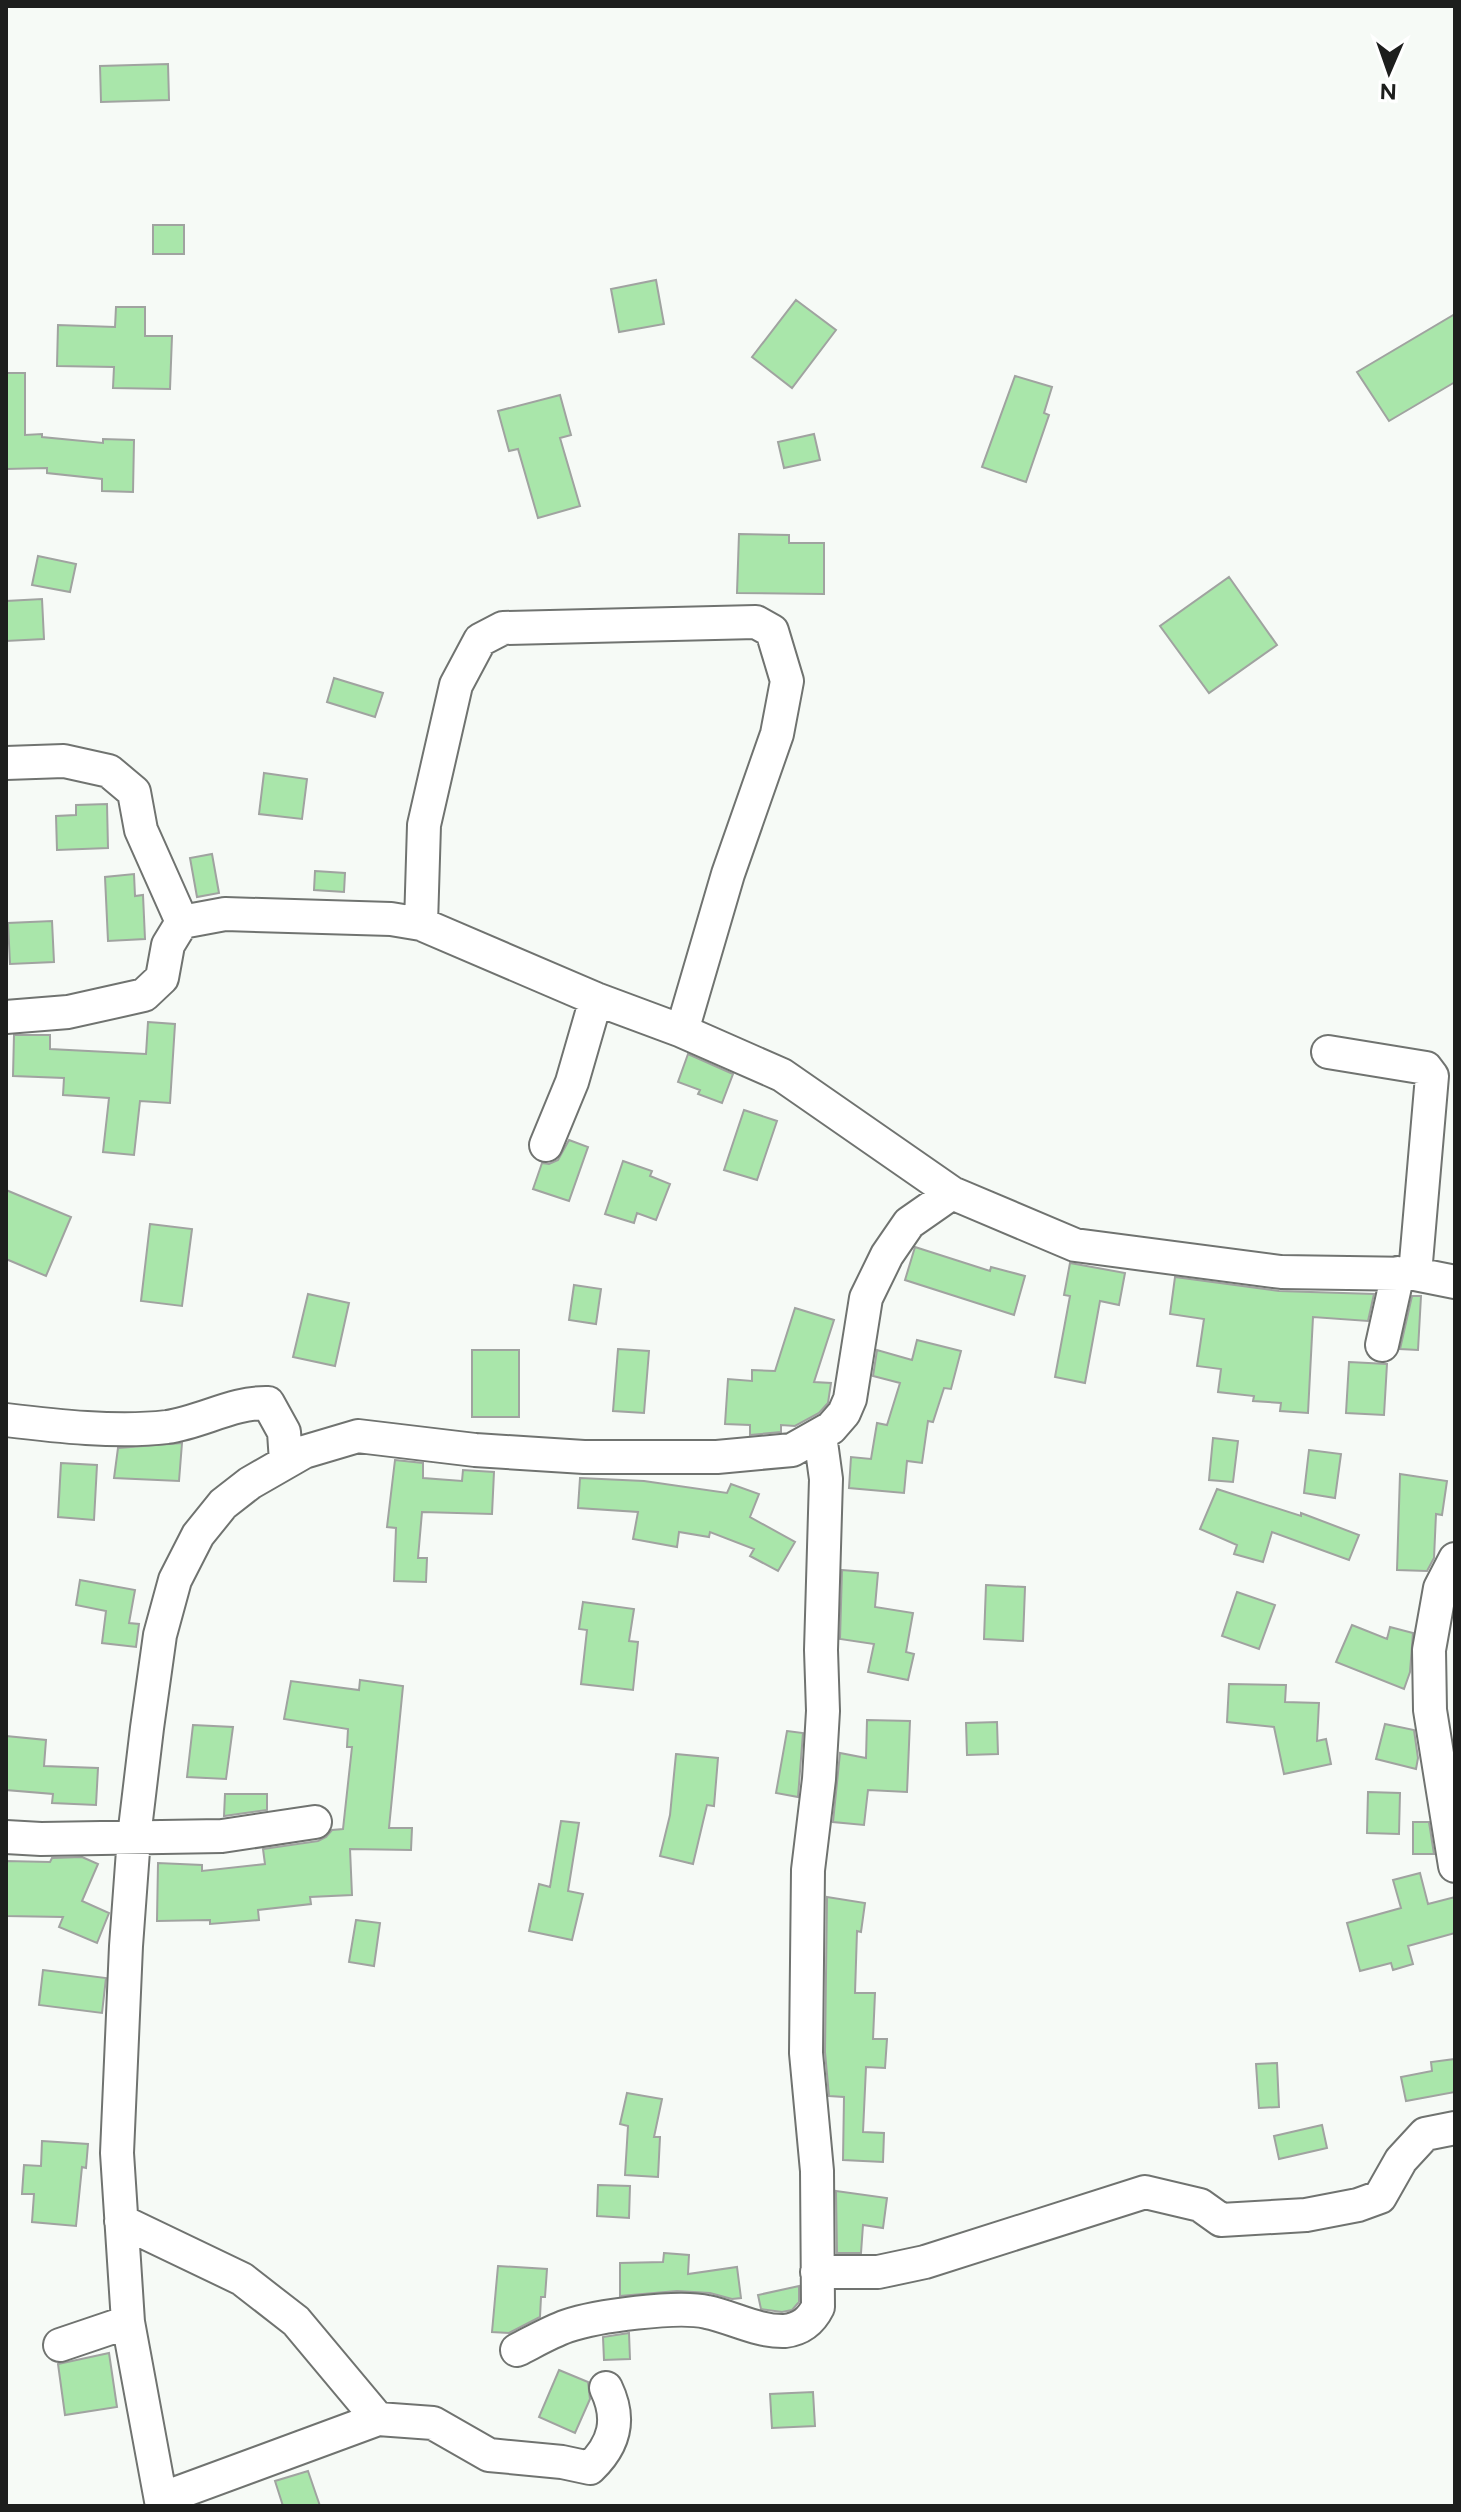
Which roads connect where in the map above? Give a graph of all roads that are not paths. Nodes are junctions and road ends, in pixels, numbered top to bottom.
1 (6, 763) edge
2 (182, 922) junction
3 (421, 924) junction
4 (596, 999) junction
5 (6, 1017) edge
6 (682, 1031) junction
7 (1328, 1052) dead end
8 (546, 1145) dead end
9 (952, 1193) junction
10 (1407, 1273) junction
11 (1455, 1282) edge
12 (1382, 1345) dead end
13 (6, 1420) edge
14 (820, 1435) junction
15 (286, 1462) junction
16 (1455, 1559) edge
17 (315, 1822) dead end
18 (6, 1837) edge
19 (134, 1837) junction
20 (1455, 1866) edge
21 (1455, 2128) edge
22 (121, 2221) junction
23 (817, 2272) junction
24 (128, 2322) junction
25 (60, 2345) dead end
26 (517, 2350) dead end
27 (606, 2388) dead end
28 (378, 2419) junction
29 (162, 2502) edge

1 - 2 street
2 - 3 street
2 - 5 street
3 - 4 street
3 - 6 street
4 - 6 street
4 - 8 street
6 - 9 street
7 - 10 street
9 - 10 street
9 - 14 street
10 - 11 street
10 - 12 street
13 - 15 street
14 - 15 street
14 - 23 street
15 - 19 street
16 - 20 street
17 - 19 street
18 - 19 street
19 - 22 street
21 - 23 street
22 - 24 street
22 - 28 street
23 - 26 street
24 - 25 street
24 - 29 street
27 - 28 street
28 - 29 street

